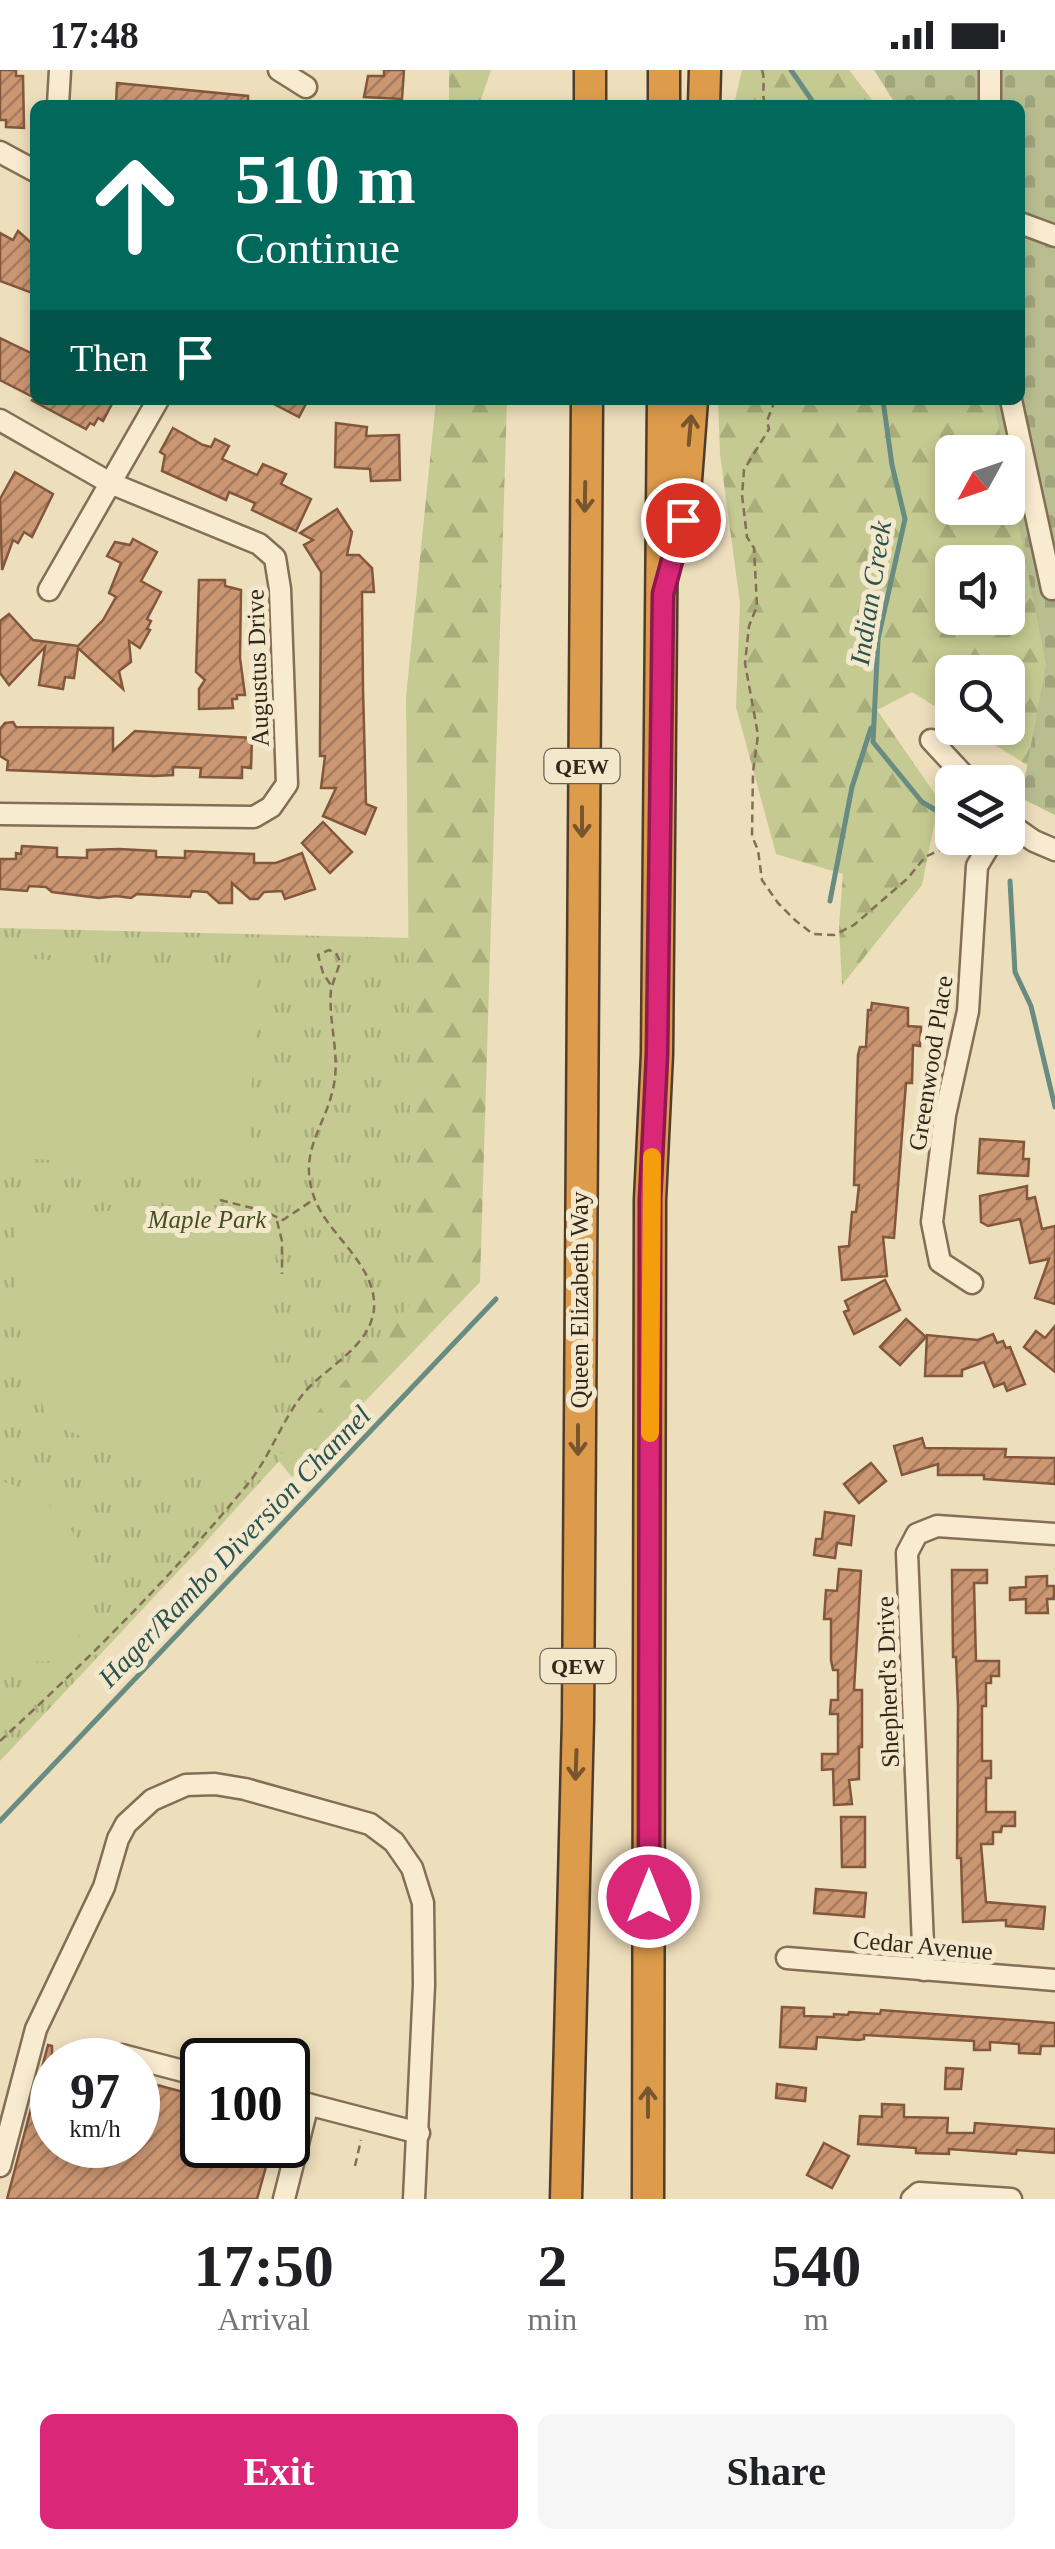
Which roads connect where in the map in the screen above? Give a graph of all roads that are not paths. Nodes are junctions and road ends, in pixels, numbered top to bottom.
1 (60, 70) edge
2 (279, 70) edge
3 (590, 70) edge
4 (664, 70) edge
5 (705, 70) edge
6 (990, 70) edge
7 (306, 87) dead end
8 (58, 100) edge
9 (590, 100) edge
10 (664, 100) edge
11 (704, 100) edge
12 (990, 100) edge
13 (0, 152) edge
14 (30, 167) edge
15 (1025, 225) edge
16 (1055, 236) edge
17 (155, 405) edge
18 (586, 405) edge
19 (663, 405) edge
20 (692, 405) edge
21 (1013, 405) edge
22 (0, 420) edge
23 (110, 483) junction
24 (50, 590) dead end
25 (663, 594) junction
26 (1054, 595) edge
27 (931, 740) dead end
28 (954, 765) edge
29 (0, 814) edge
30 (1025, 834) edge
31 (1055, 850) edge
32 (984, 855) edge
33 (972, 1283) dead end
34 (1055, 1534) edge
35 (787, 1958) dead end
36 (924, 1970) junction
37 (1055, 1980) edge
38 (310, 2104) edge
39 (419, 2133) junction
40 (0, 2166) edge
41 (288, 2168) edge
42 (284, 2199) edge
43 (414, 2199) edge
44 (566, 2199) edge
45 (648, 2199) edge
46 (912, 2199) edge
47 (1011, 2199) edge

1 - 8 street
2 - 7 street
3 - 9 highway
4 - 10 highway
5 - 11 highway
6 - 12 street
13 - 14 street
15 - 16 street
17 - 23 street
18 -> 44 highway, Queen Elizabeth Way / QEW
19 - 25 highway, QEW
25 -> 20 highway
21 - 26 street
22 - 23 street, Augustus Drive
23 - 24 street
23 - 29 street, Augustus Drive
45 -> 25 highway, QEW
27 - 28 street
30 - 31 street
32 - 33 street, Greenwood Place
34 - 36 street, Shepherd's Drive
35 - 36 street, Cedar Avenue
36 - 37 street, Cedar Avenue
38 - 39 street
39 - 40 street
39 - 43 street
41 - 42 street
46 - 47 street

